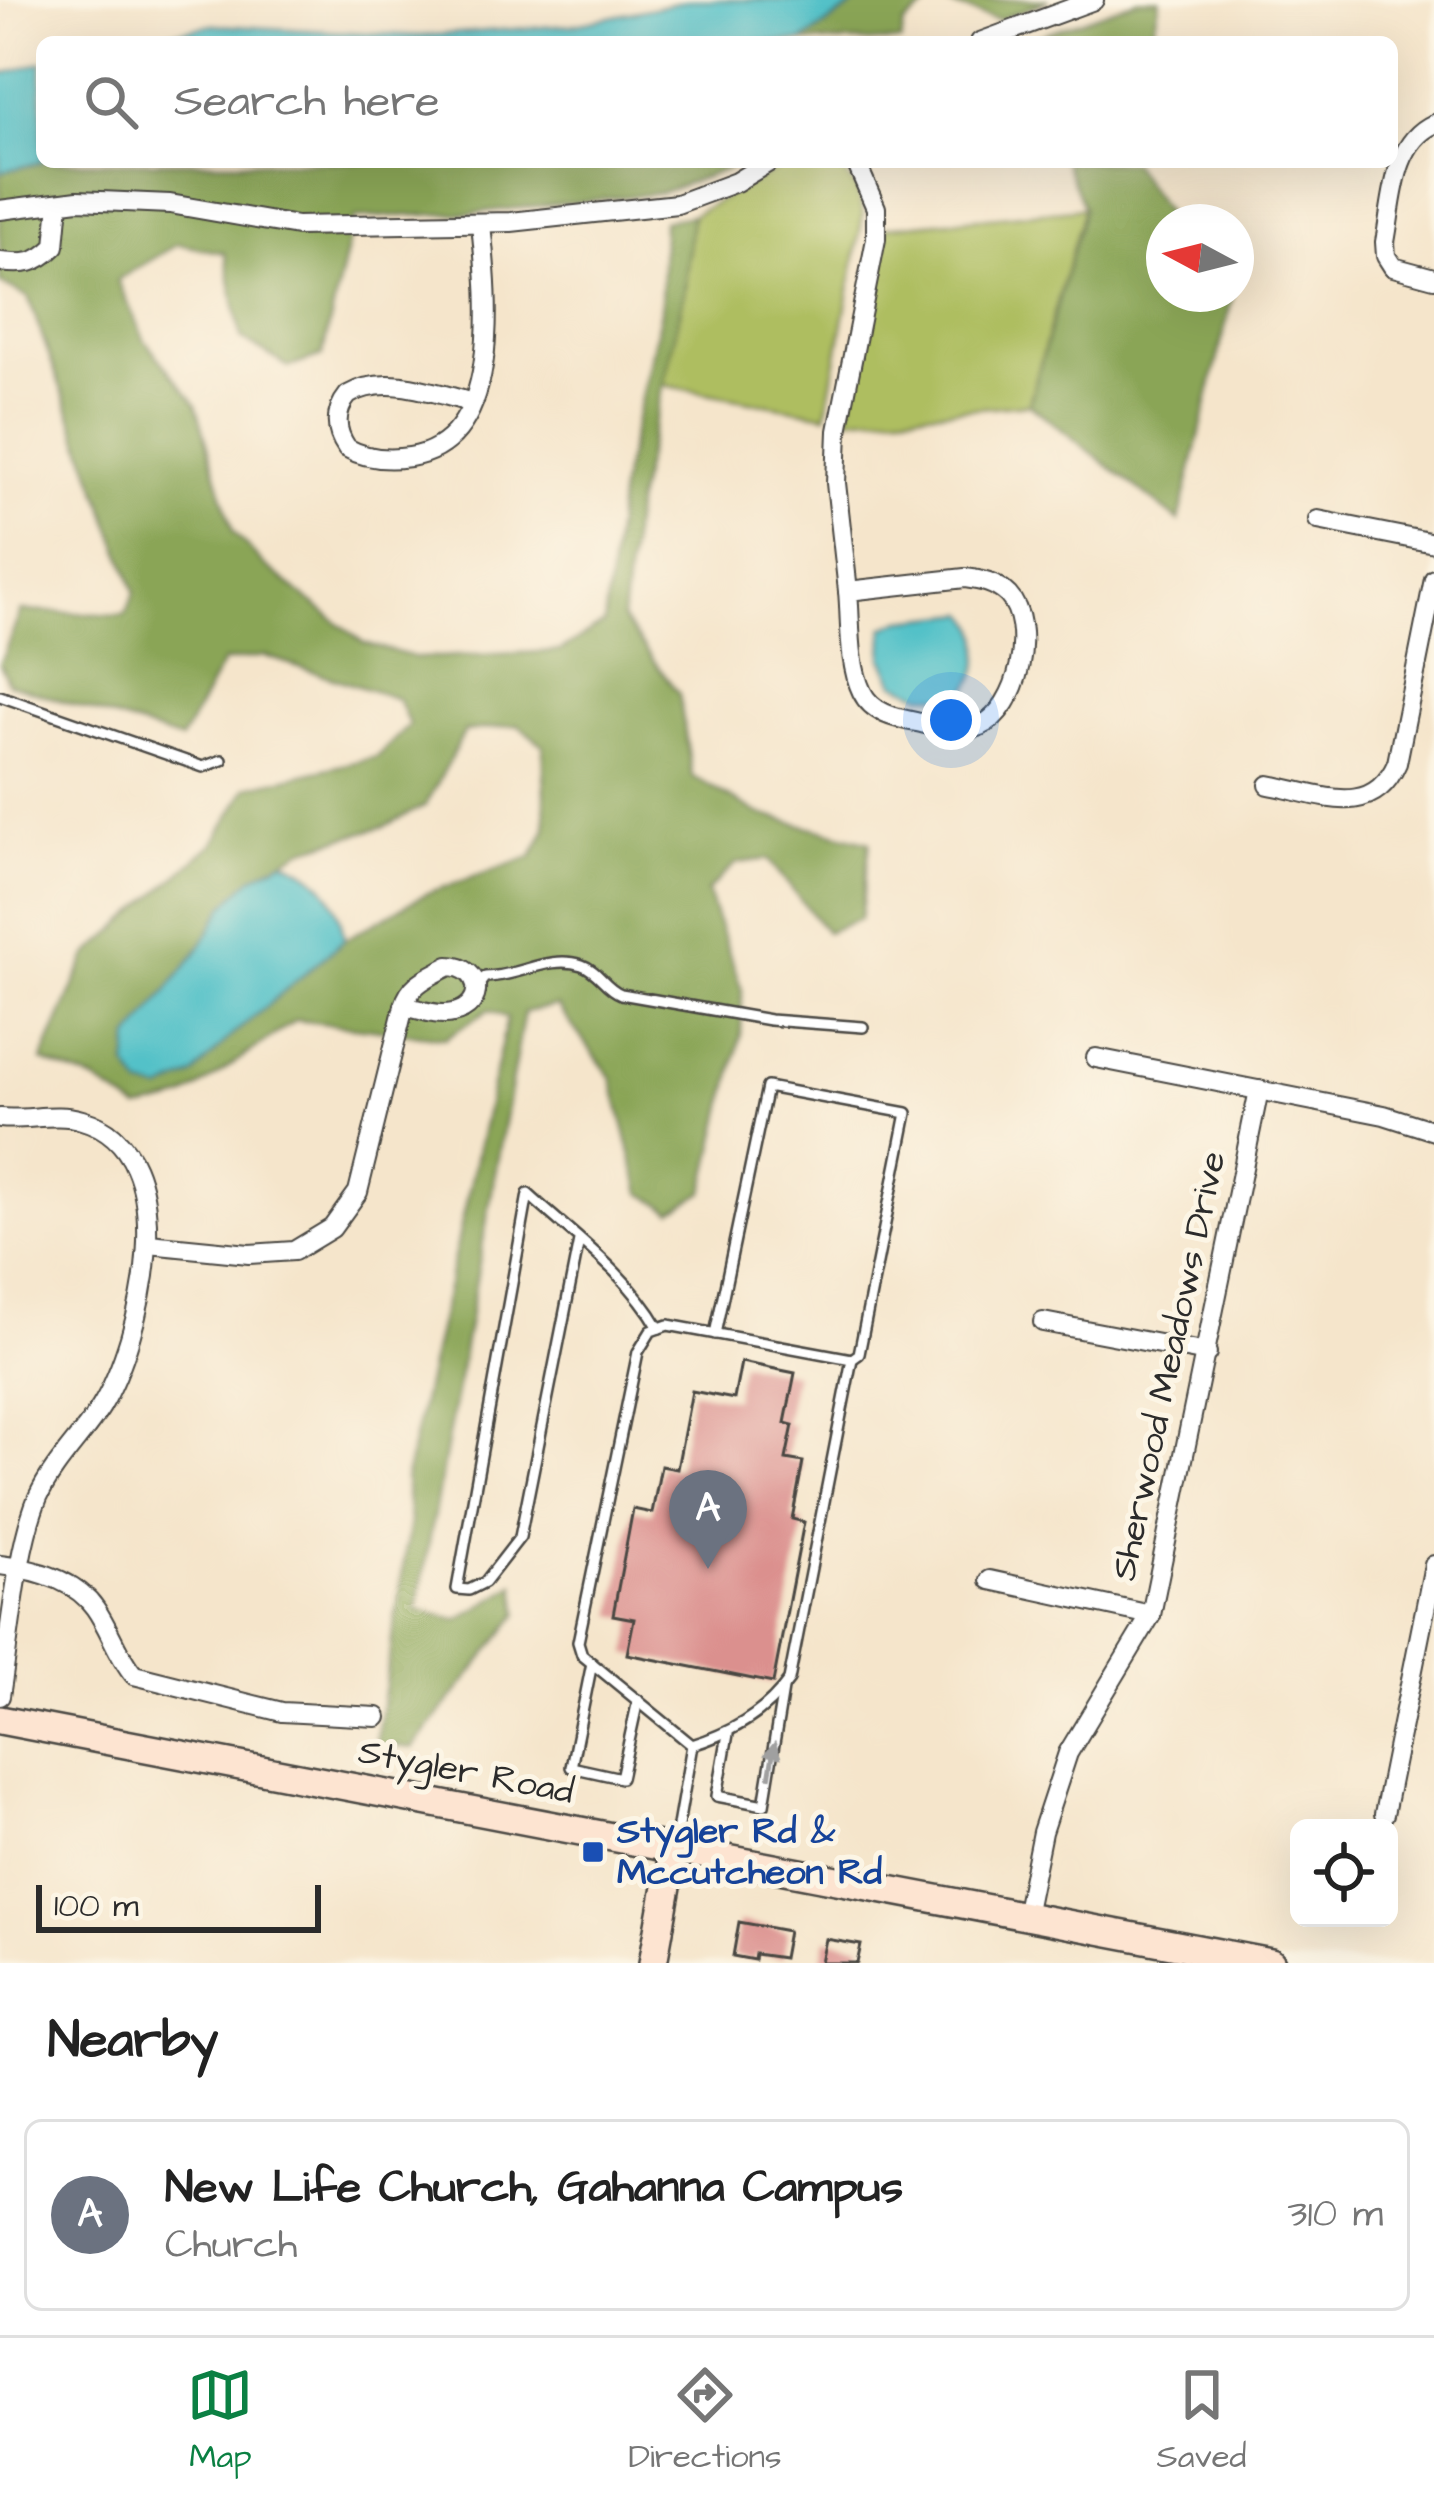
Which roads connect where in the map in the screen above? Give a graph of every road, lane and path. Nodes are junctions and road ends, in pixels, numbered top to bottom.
1 (1094, 0) edge
2 (996, 36) edge
3 (1434, 124) edge
4 (759, 168) edge
5 (859, 168) edge
6 (58, 203) junction
7 (0, 210) edge
8 (482, 224) junction
9 (0, 262) edge
10 (1434, 278) edge
11 (473, 403) junction
12 (1318, 520) dead end
13 (1434, 543) edge
14 (1434, 579) edge
15 (848, 591) junction
16 (0, 696) edge
17 (222, 760) dead end
18 (1270, 784) dead end
19 (478, 986) junction
20 (404, 1006) junction
21 (862, 1027) dead end
22 (1096, 1058) dead end
23 (1259, 1090) junction
24 (0, 1118) edge
25 (1434, 1131) edge
26 (579, 1240) junction
27 (149, 1244) junction
28 (1043, 1322) dead end
29 (659, 1328) junction
30 (715, 1334) junction
31 (1207, 1353) junction
32 (852, 1359) junction
33 (0, 1565) edge
34 (1434, 1565) edge
35 (22, 1568) junction
36 (990, 1580) dead end
37 (1151, 1615) junction
38 (592, 1663) junction
39 (783, 1688) junction
40 (0, 1696) edge
41 (638, 1700) junction
42 (377, 1717) dead end
43 (0, 1720) edge
44 (728, 1734) junction
45 (692, 1744) junction
46 (1384, 1814) dead end
47 (674, 1848) junction
48 (1025, 1916) junction
49 (653, 1963) edge
50 (1271, 1963) edge

1 - 2 street
3 - 10 street
4 - 8 street
5 - 15 street
6 - 7 street
6 - 8 street
6 - 9 street
8 - 11 street
11 - 11 street
12 - 13 street
14 - 18 street
15 - 15 street
16 - 17 lane
19 - 20 street
19 - 20 street
19 - 21 lane
20 - 27 street
22 - 23 street
23 - 25 street
23 - 31 street, Sherwood Meadows Drive
24 - 27 street
26 - 26 lane
26 - 29 lane
27 - 35 street
28 - 31 street
29 - 30 lane
29 - 38 lane
30 - 32 lane
30 - 32 lane
31 - 37 street, Sherwood Meadows Drive
32 - 39 lane
33 - 35 street
34 - 46 street
35 - 40 street
35 - 42 street
36 - 37 street
37 - 48 street, Sherwood Meadows Drive
38 - 41 lane
38 - 41 lane
39 - 44 lane
44 -> 39 lane
41 - 45 lane
43 - 47 main road, Stygler Road
44 - 45 lane
45 - 47 lane
47 - 48 main road, Stygler Road
47 - 49 main road
48 - 50 main road, Stygler Road

